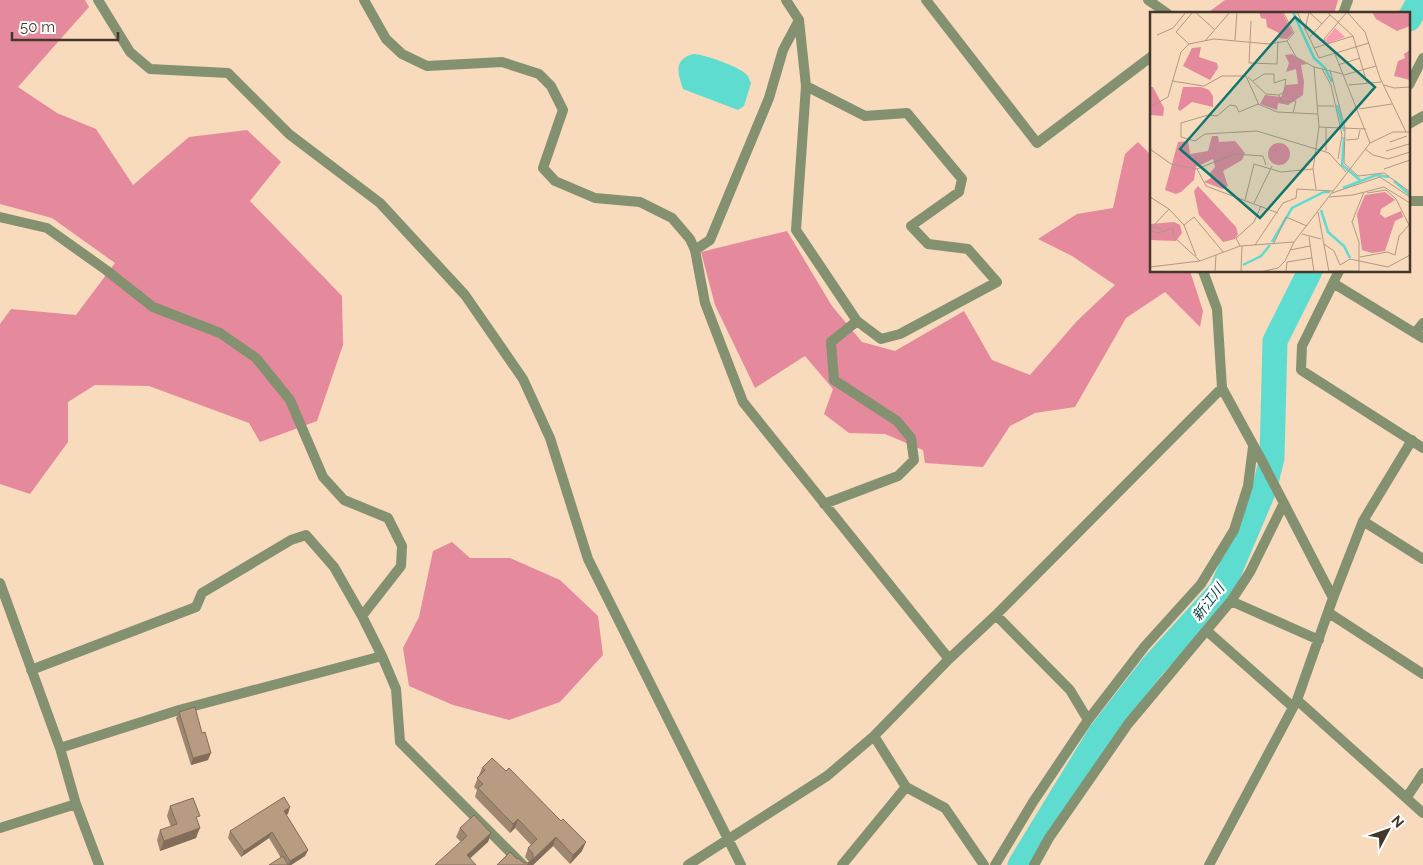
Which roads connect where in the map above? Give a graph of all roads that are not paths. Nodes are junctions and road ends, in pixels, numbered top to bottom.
1 (98, 0) edge
2 (364, 0) edge
3 (786, 0) edge
4 (926, 0) edge
5 (1148, 0) edge
6 (1348, 0) edge
7 (1165, 12) edge
8 (1344, 12) edge
9 (799, 20) junction
10 (1150, 58) edge
11 (1423, 58) edge
12 (1410, 83) edge
13 (806, 86) junction
14 (1423, 116) edge
15 (1410, 123) edge
16 (1410, 201) edge
17 (1423, 201) edge
18 (0, 217) edge
19 (695, 250) junction
20 (1203, 272) edge
21 (1339, 272) edge
22 (1334, 283) junction
23 (857, 321) junction
24 (1423, 323) edge
25 (1419, 335) edge
26 (1222, 388) junction
27 (1412, 440) junction
28 (1253, 447) junction
29 (1423, 448) edge
30 (1284, 503) junction
31 (824, 504) junction
32 (1363, 521) junction
33 (1423, 559) edge
34 (0, 583) edge
35 (1333, 598) junction
36 (1231, 601) junction
37 (1329, 613) junction
38 (996, 615) junction
39 (362, 616) junction
40 (1207, 631) junction
41 (1319, 640) junction
42 (382, 656) junction
43 (949, 658) junction
44 (31, 670) junction
45 (1423, 674) edge
46 (1295, 703) junction
47 (1088, 720) junction
48 (874, 736) junction
49 (60, 748) junction
50 (1423, 773) edge
51 (906, 786) junction
52 (1407, 797) junction
53 (76, 804) junction
54 (1423, 813) edge
55 (0, 828) edge
56 (728, 839) junction
57 (99, 865) edge
58 (523, 865) edge
59 (688, 865) edge
60 (740, 865) edge
61 (842, 865) edge
62 (984, 865) edge
63 (995, 865) edge
64 (1034, 865) edge
65 (1209, 865) edge

1 - 56 street
2 - 19 street
3 - 9 street
4 - 10 street
5 - 7 street
6 - 8 street
9 - 13 street
9 - 19 street
11 - 12 street
13 - 23 street
13 - 23 street
14 - 15 street
16 - 17 street
18 - 39 street
19 - 31 street
20 - 26 street
21 - 22 street
22 - 25 street
22 - 27 street
23 - 31 street
24 - 25 street
26 - 28 street
26 - 38 street
27 - 29 street
27 - 32 street
28 - 30 street
28 - 47 street
30 - 35 street
30 - 36 street
31 - 43 street
32 - 33 street
32 - 35 street
34 - 44 street
35 - 37 street
36 - 40 street
36 - 41 street
37 - 41 street
37 - 45 street
38 - 43 street
38 - 47 street
39 - 42 street
39 - 44 street
40 - 46 street
40 - 64 street
41 - 46 street
42 - 49 street
42 - 58 street
43 - 48 street
44 - 49 street
46 - 52 street
46 - 65 street
47 - 63 street
48 - 51 street
48 - 56 street
49 - 53 street
50 - 52 street
51 - 61 street
51 - 62 street
52 - 54 street
53 - 55 street
53 - 57 street
56 - 59 street
56 - 60 street

